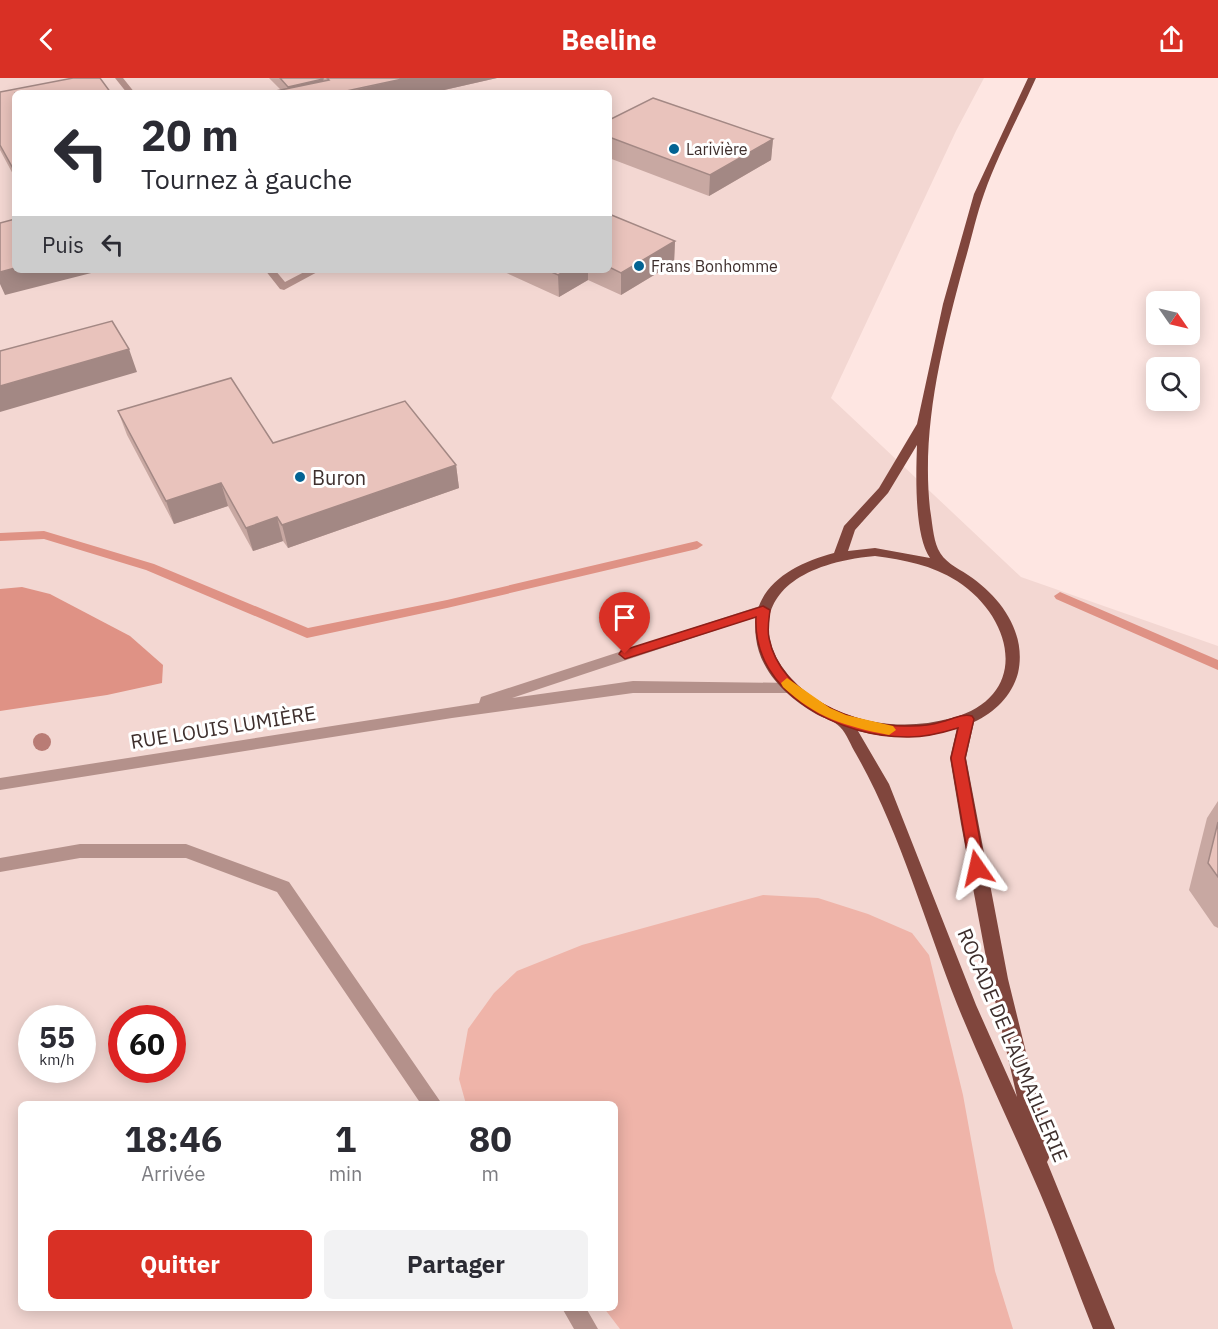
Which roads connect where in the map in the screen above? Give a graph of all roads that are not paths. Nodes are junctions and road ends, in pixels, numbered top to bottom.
1 (119, 78) edge
2 (1032, 78) edge
3 (129, 90) edge
4 (272, 273) edge
5 (310, 273) edge
6 (923, 424) junction
7 (840, 554) junction
8 (945, 568) junction
9 (763, 610) junction
10 (792, 689) junction
11 (452, 712) junction
12 (967, 719) junction
13 (844, 720) junction
14 (0, 783) edge
15 (0, 865) edge
16 (430, 1101) edge
17 (1050, 1192) junction
18 (575, 1311) edge
19 (587, 1329) edge
20 (1104, 1329) edge

1 - 3 street
2 - 6 main road
4 - 5 street
6 - 7 main road
6 - 8 main road
7 - 8 main road
7 - 9 main road
8 - 12 main road
9 - 10 main road
9 - 11 street, RUE LOUIS LUMIÈRE
10 - 11 street, RUE LOUIS LUMIÈRE
10 - 13 main road
11 - 14 street, RUE LOUIS LUMIÈRE
12 - 13 main road
12 - 17 main road, ROCADE DE L'AUMAILLERIE
13 - 17 main road, ROCADE DE L'AUMAILLERIE
15 - 16 street
17 - 20 main road, ROCADE DE L'AUMAILLERIE
18 - 19 street

